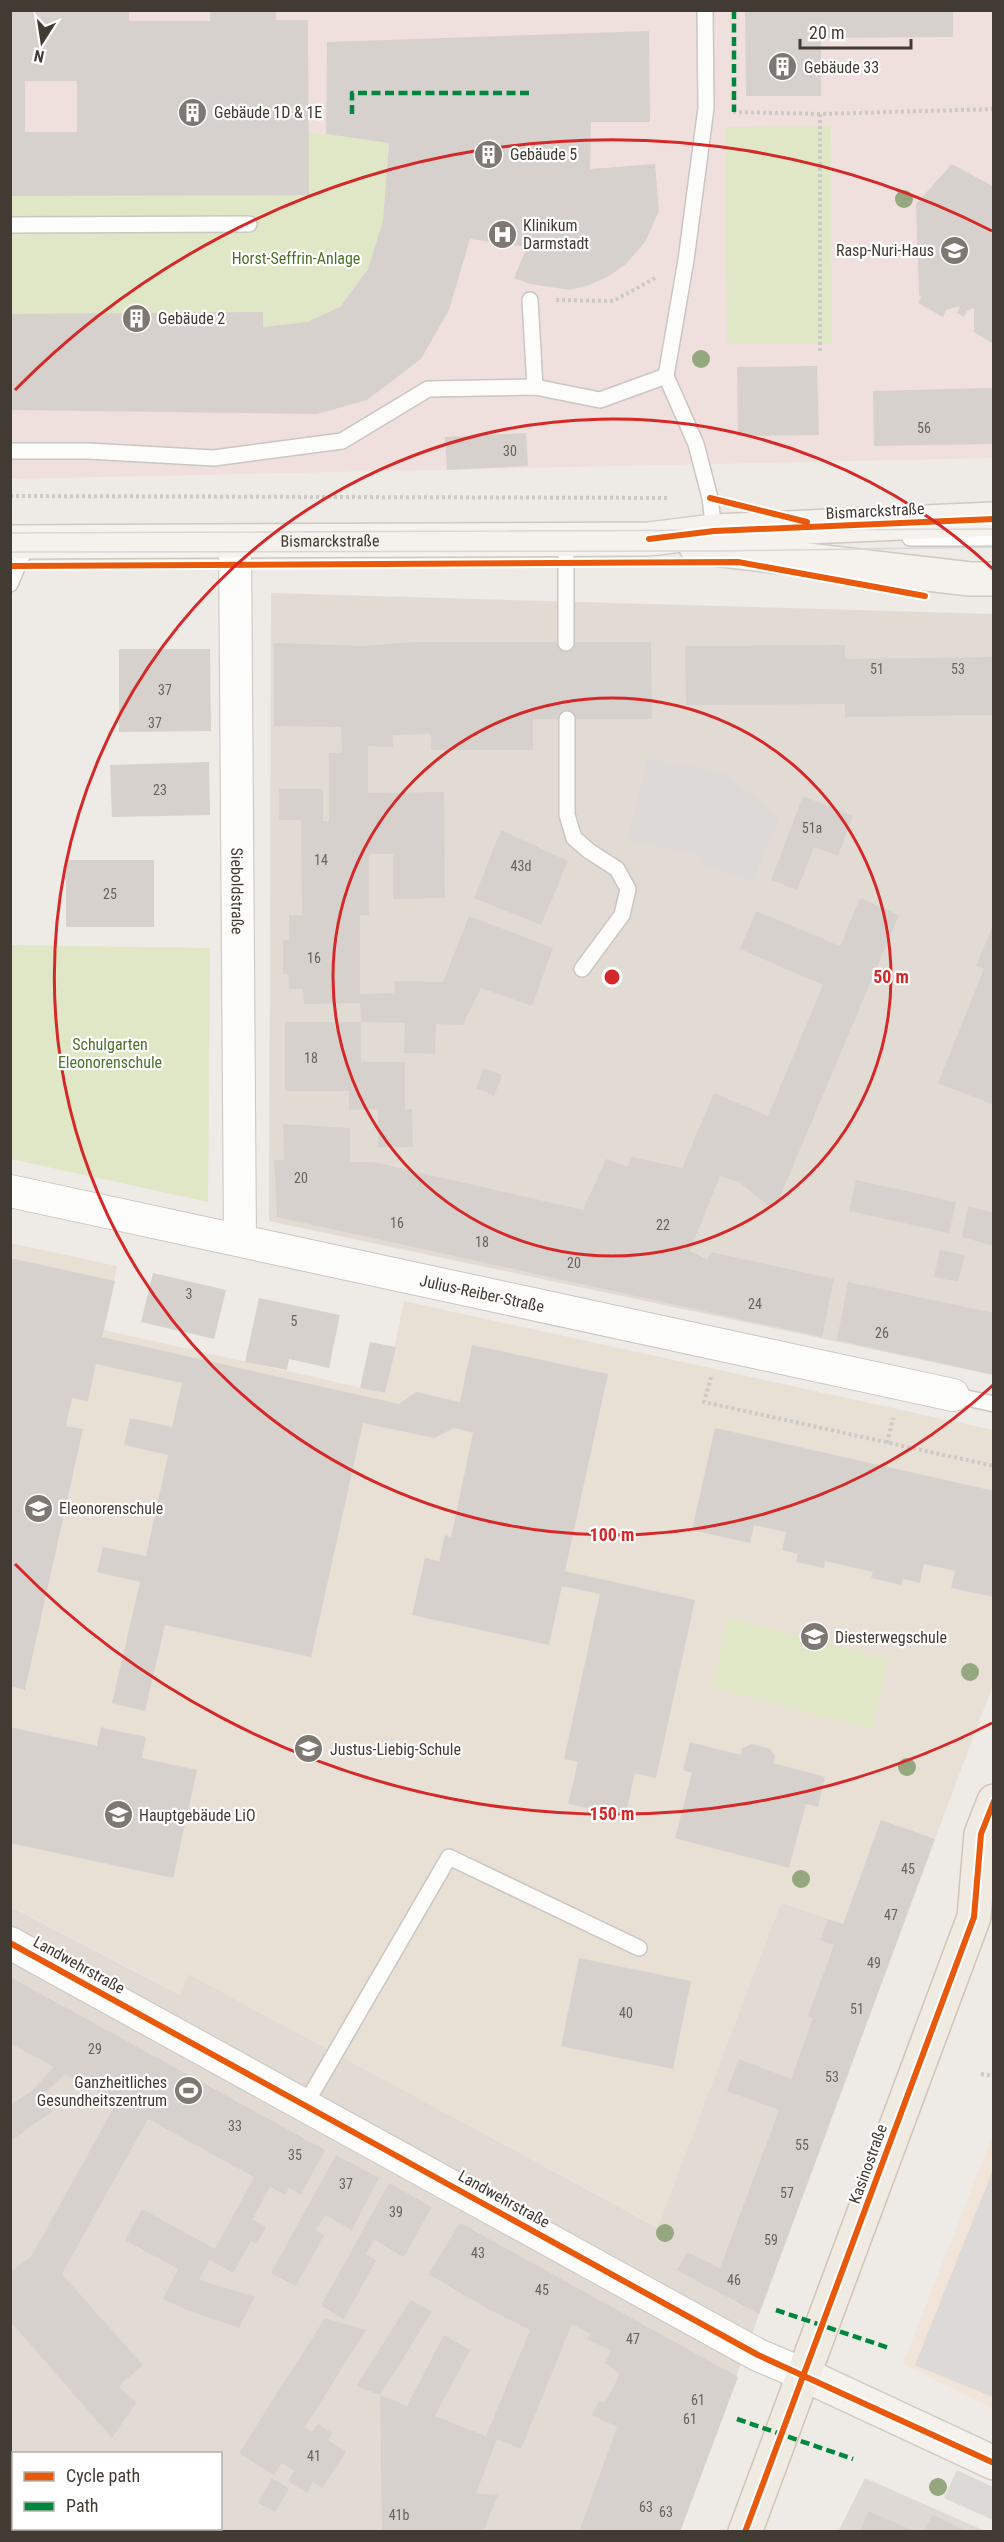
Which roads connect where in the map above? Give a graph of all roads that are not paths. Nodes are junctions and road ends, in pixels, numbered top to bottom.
1 (705, 10) edge
2 (249, 224) dead end
3 (10, 225) edge
4 (530, 300) road end
5 (666, 376) junction
6 (535, 387) junction
7 (10, 451) edge
8 (993, 519) edge
9 (714, 531) junction
10 (993, 538) edge
11 (566, 539) junction
12 (649, 539) junction
13 (235, 541) junction
14 (19, 542) edge
15 (993, 579) edge
16 (10, 584) edge
17 (566, 643) dead end
18 (567, 719) dead end
19 (582, 969) dead end
20 (10, 1191) edge
21 (240, 1240) junction
22 (953, 1395) joint
23 (993, 1404) edge
24 (993, 1801) edge
25 (983, 1905) edge
26 (10, 1943) edge
27 (639, 1948) dead end
28 (305, 2105) junction
29 (805, 2375) junction
30 (993, 2463) edge
31 (745, 2532) edge

1 - 5 lane
2 - 3 lane
4 - 6 lane
5 - 6 lane
5 - 9 lane
6 - 7 lane
8 - 9 main road, Bismarckstraße
9 - 12 main road, Bismarckstraße
10 - 12 lane, Bismarckstraße
11 - 12 main road, Bismarckstraße
11 - 13 main road, Bismarckstraße
11 - 17 lane
12 - 15 main road, Bismarckstraße
13 - 14 main road, Bismarckstraße
13 - 21 street, Sieboldstraße
14 - 16 lane
18 - 19 lane
20 - 21 street, Julius-Reiber-Straße
21 - 22 street, Julius-Reiber-Straße
22 - 23 lane
24 - 25 main road, Kasinostraße
25 - 29 main road, Kasinostraße
26 - 28 street, Landwehrstraße
27 - 28 lane
28 - 29 street, Landwehrstraße
29 - 30 main road, Landwehrstraße
29 - 31 main road, Kasinostraße

